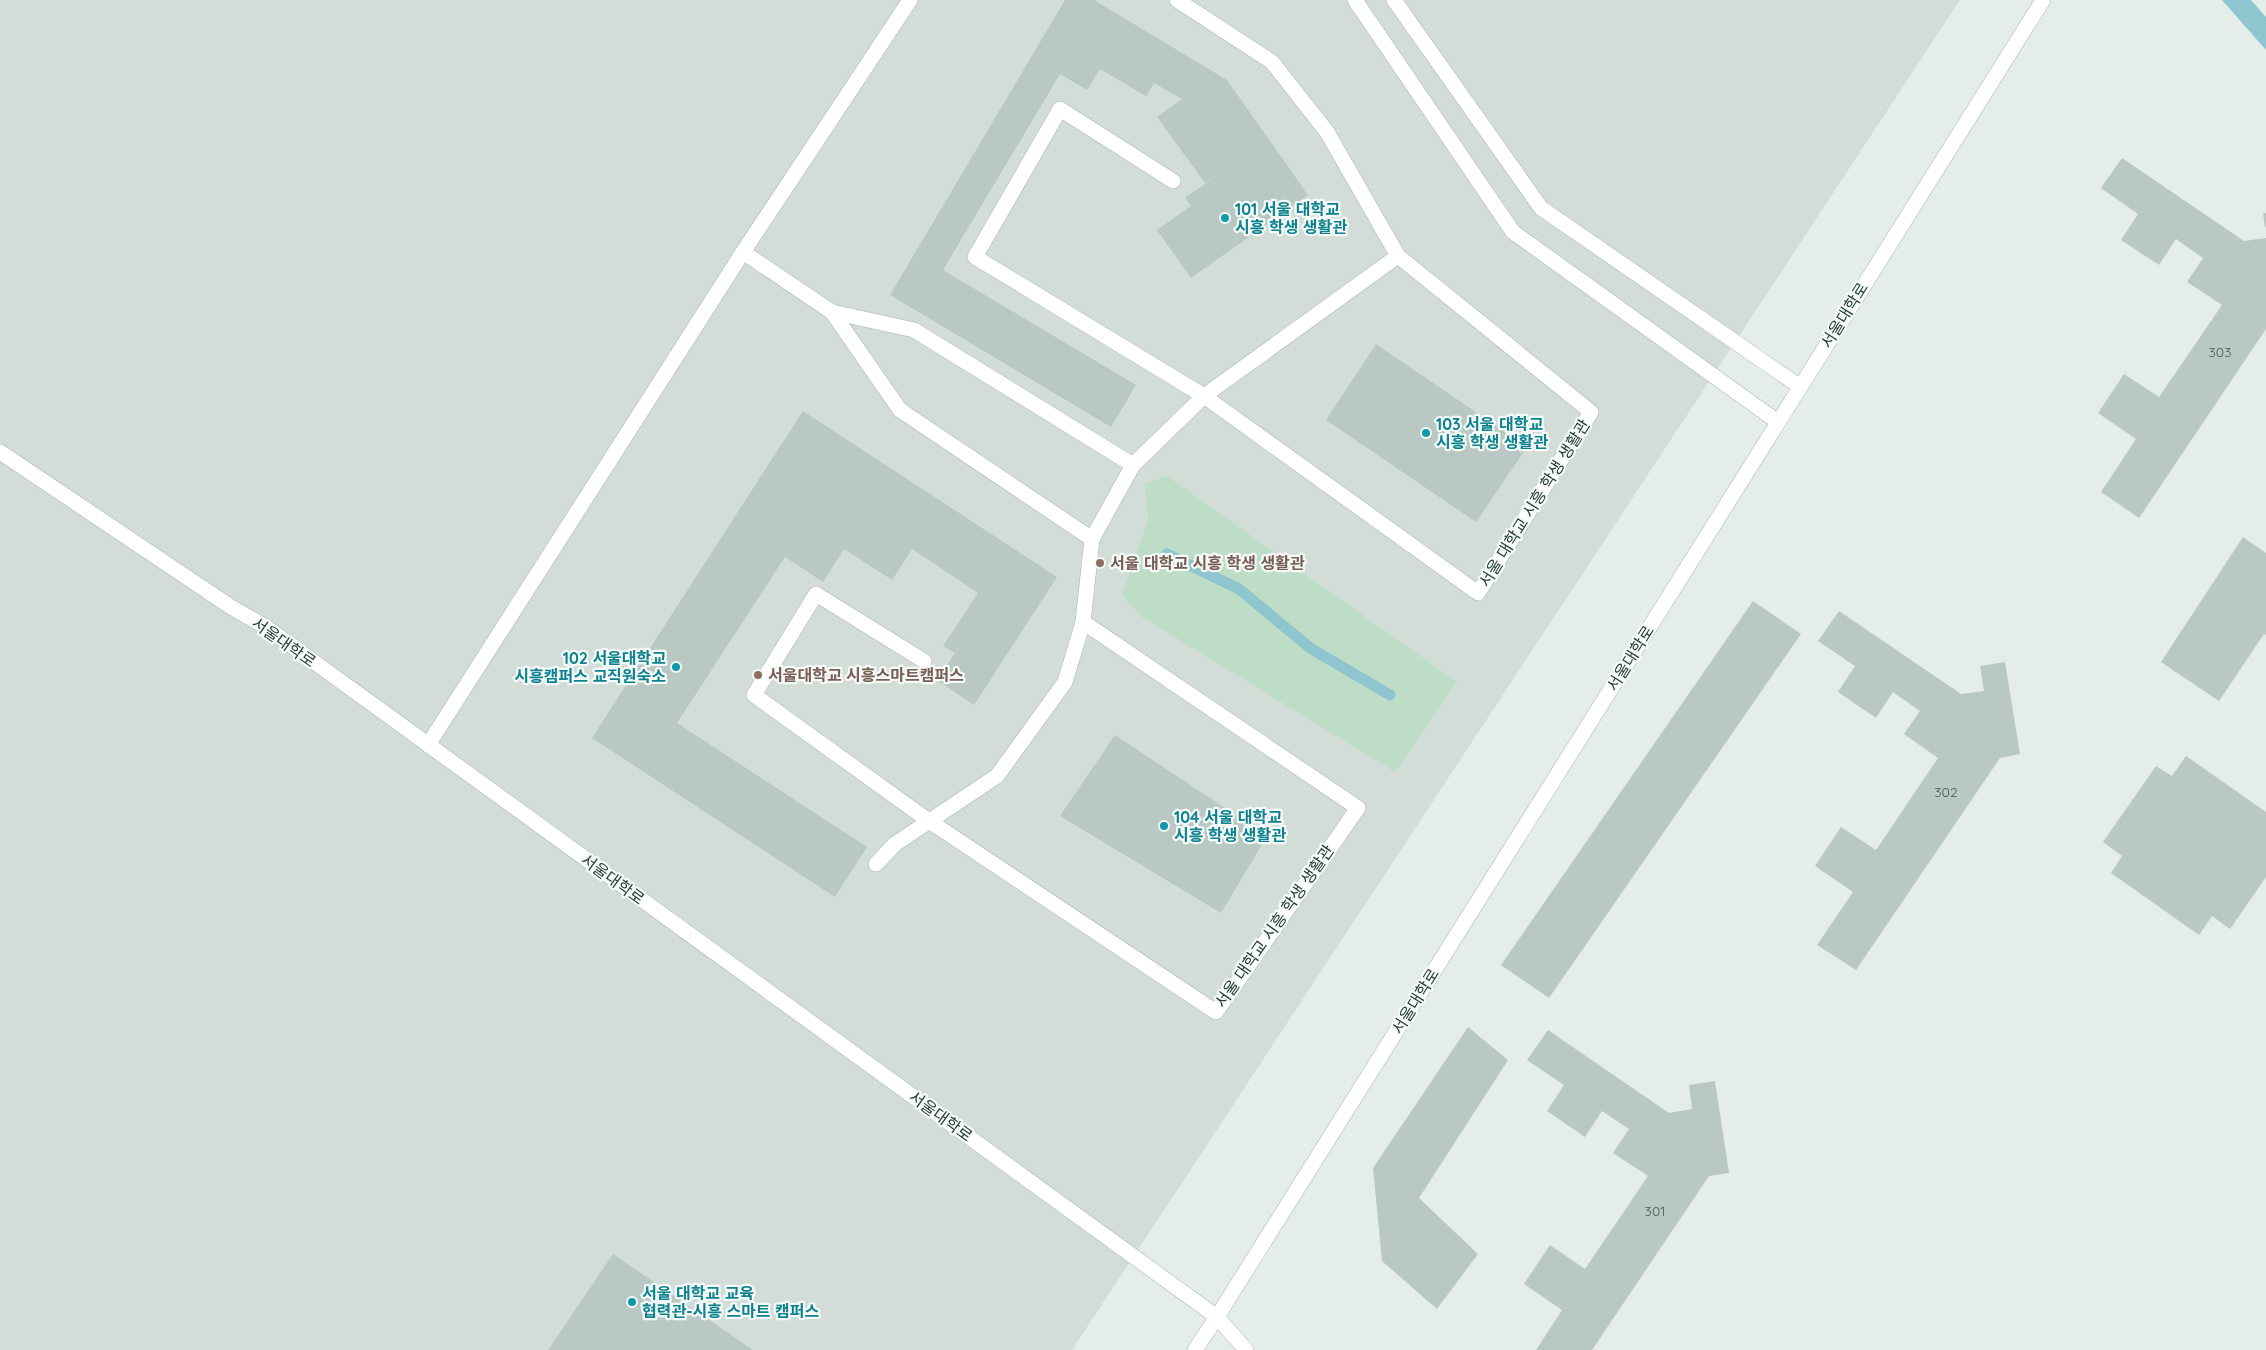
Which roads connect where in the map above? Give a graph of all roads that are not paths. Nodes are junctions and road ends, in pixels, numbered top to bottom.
1 (910, 0) edge
2 (1177, 0) edge
3 (1355, 0) edge
4 (1394, 0) edge
5 (2043, 0) edge
6 (1173, 181) dead end
7 (743, 252) junction
8 (1398, 256) junction
9 (832, 312) junction
10 (1799, 386) junction
11 (1204, 396) junction
12 (1778, 422) junction
13 (0, 452) edge
14 (1133, 465) junction
15 (1092, 539) junction
16 (1083, 622) junction
17 (924, 661) dead end
18 (428, 744) junction
19 (929, 821) junction
20 (876, 864) dead end
21 (1218, 1317) junction
22 (1195, 1350) edge
23 (1246, 1350) edge

1 - 7 street
2 - 8 street, 서울 대학교 시흥 학생 생활관
3 - 12 street
4 - 10 street
5 - 10 street, 서울대학로
6 - 11 street, 서울 대학교 시흥 학생 생활관
7 - 9 street
7 - 18 street
8 - 11 street
8 - 11 street, 서울 대학교 시흥 학생 생활관
9 - 14 street
9 - 15 street
10 - 12 street, 서울대학로
11 - 14 street
12 - 21 street, 서울대학로
13 - 18 street, 서울대학로
14 - 15 street
15 - 16 street
16 - 19 street
16 - 19 street, 서울 대학교 시흥 학생 생활관
17 - 19 street, 서울 대학교 시흥 학생 생활관
18 - 21 street, 서울대학로
19 - 20 street
21 - 22 street
21 - 23 street, 서울대학로

